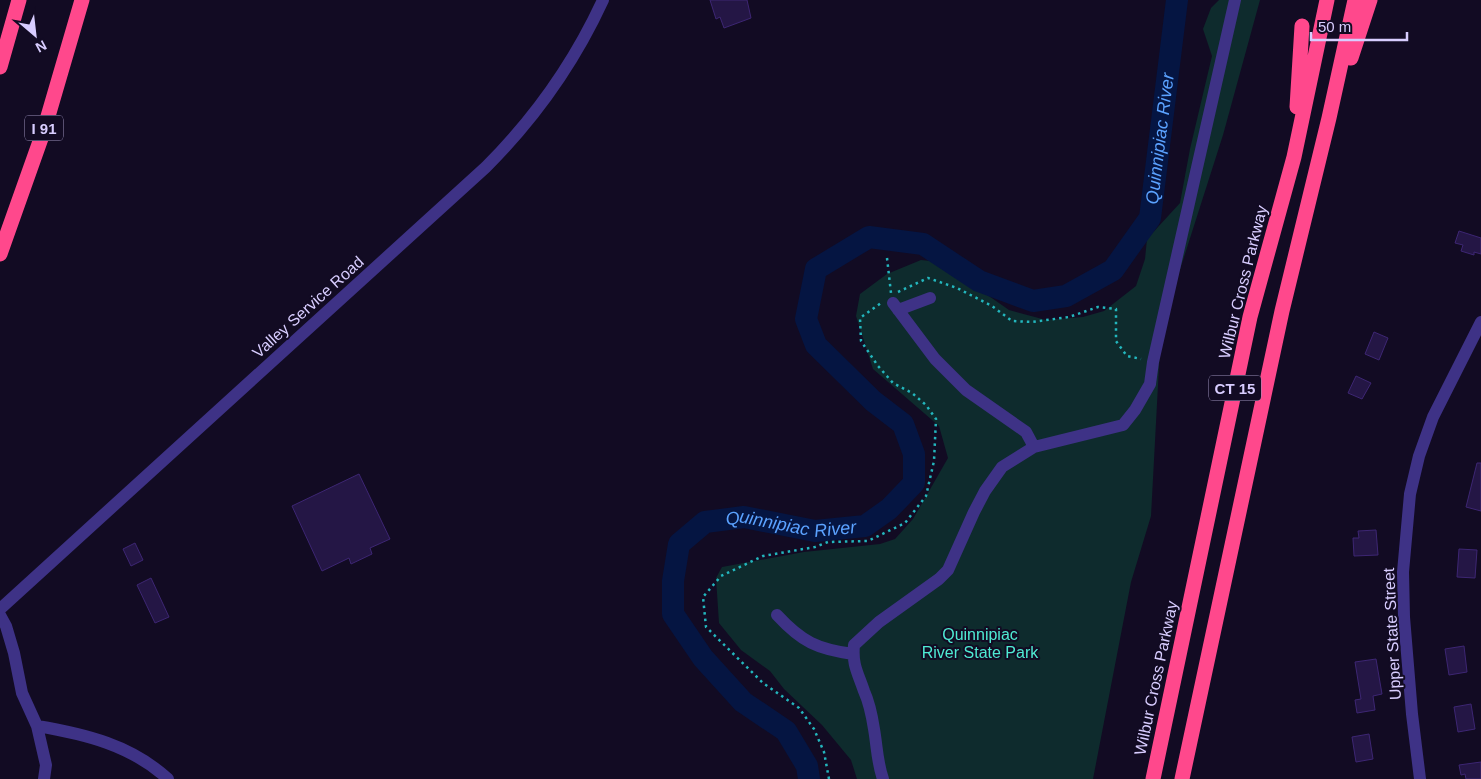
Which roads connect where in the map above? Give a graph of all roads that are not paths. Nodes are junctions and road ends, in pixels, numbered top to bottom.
1 (19, 0) edge
2 (82, 0) edge
3 (603, 0) edge
4 (1235, 0) edge
5 (1327, 0) edge
6 (1355, 0) edge
7 (1370, 0) edge
8 (1302, 26) dead end
9 (0, 67) edge
10 (1330, 118) junction
11 (1294, 158) junction
12 (0, 254) edge
13 (930, 298) dead end
14 (1481, 322) edge
15 (1034, 447) junction
16 (0, 609) edge
17 (0, 615) edge
18 (777, 615) dead end
19 (853, 654) junction
20 (37, 726) junction
21 (44, 779) edge
22 (168, 779) edge
23 (883, 779) edge
24 (1153, 779) edge
25 (1182, 779) edge
26 (1420, 779) edge

1 - 9 highway
2 - 12 highway, I 91
3 - 16 street, Valley Service Road
4 - 15 street
5 - 11 highway, Wilbur Cross Parkway / CT 15
6 - 10 highway, CT 15
7 - 10 highway
8 - 11 highway
10 - 25 highway, CT 15
11 - 24 highway, Wilbur Cross Parkway / CT 15
13 - 15 street
14 - 26 street, Upper State Street
15 - 19 street
17 - 20 street
18 - 19 street
19 - 23 street
20 - 21 street
20 - 22 street

